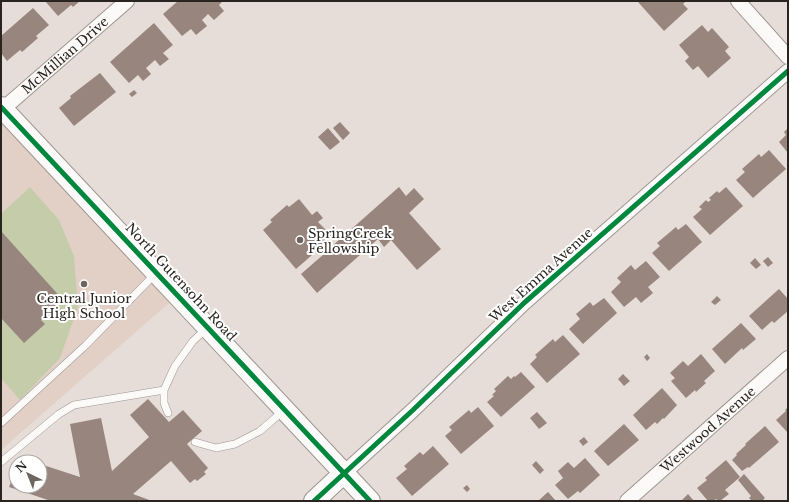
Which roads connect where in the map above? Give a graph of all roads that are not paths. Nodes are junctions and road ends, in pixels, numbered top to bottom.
1 (127, 1) edge
2 (738, 1) edge
3 (788, 57) edge
4 (788, 71) edge
5 (2, 108) edge
6 (156, 273) junction
7 (208, 328) junction
8 (788, 358) edge
9 (164, 390) junction
10 (285, 410) junction
11 (168, 413) dead end
12 (1, 423) edge
13 (195, 442) dead end
14 (1, 462) edge
15 (344, 473) junction
16 (314, 501) edge
17 (370, 501) edge
18 (627, 501) edge

1 - 5 street, McMillian Drive
2 - 3 street
4 - 15 street, West Emma Avenue
5 - 6 street, North Gutensohn Road
6 - 7 street, North Gutensohn Road
6 - 12 lane
7 - 9 lane
7 - 10 street, North Gutensohn Road
8 - 18 street, Westwood Avenue
9 - 11 lane
9 - 14 lane
10 - 13 lane
10 - 15 street, North Gutensohn Road
15 - 16 street, West Emma Avenue
15 - 17 street, North Gutensohn Road

